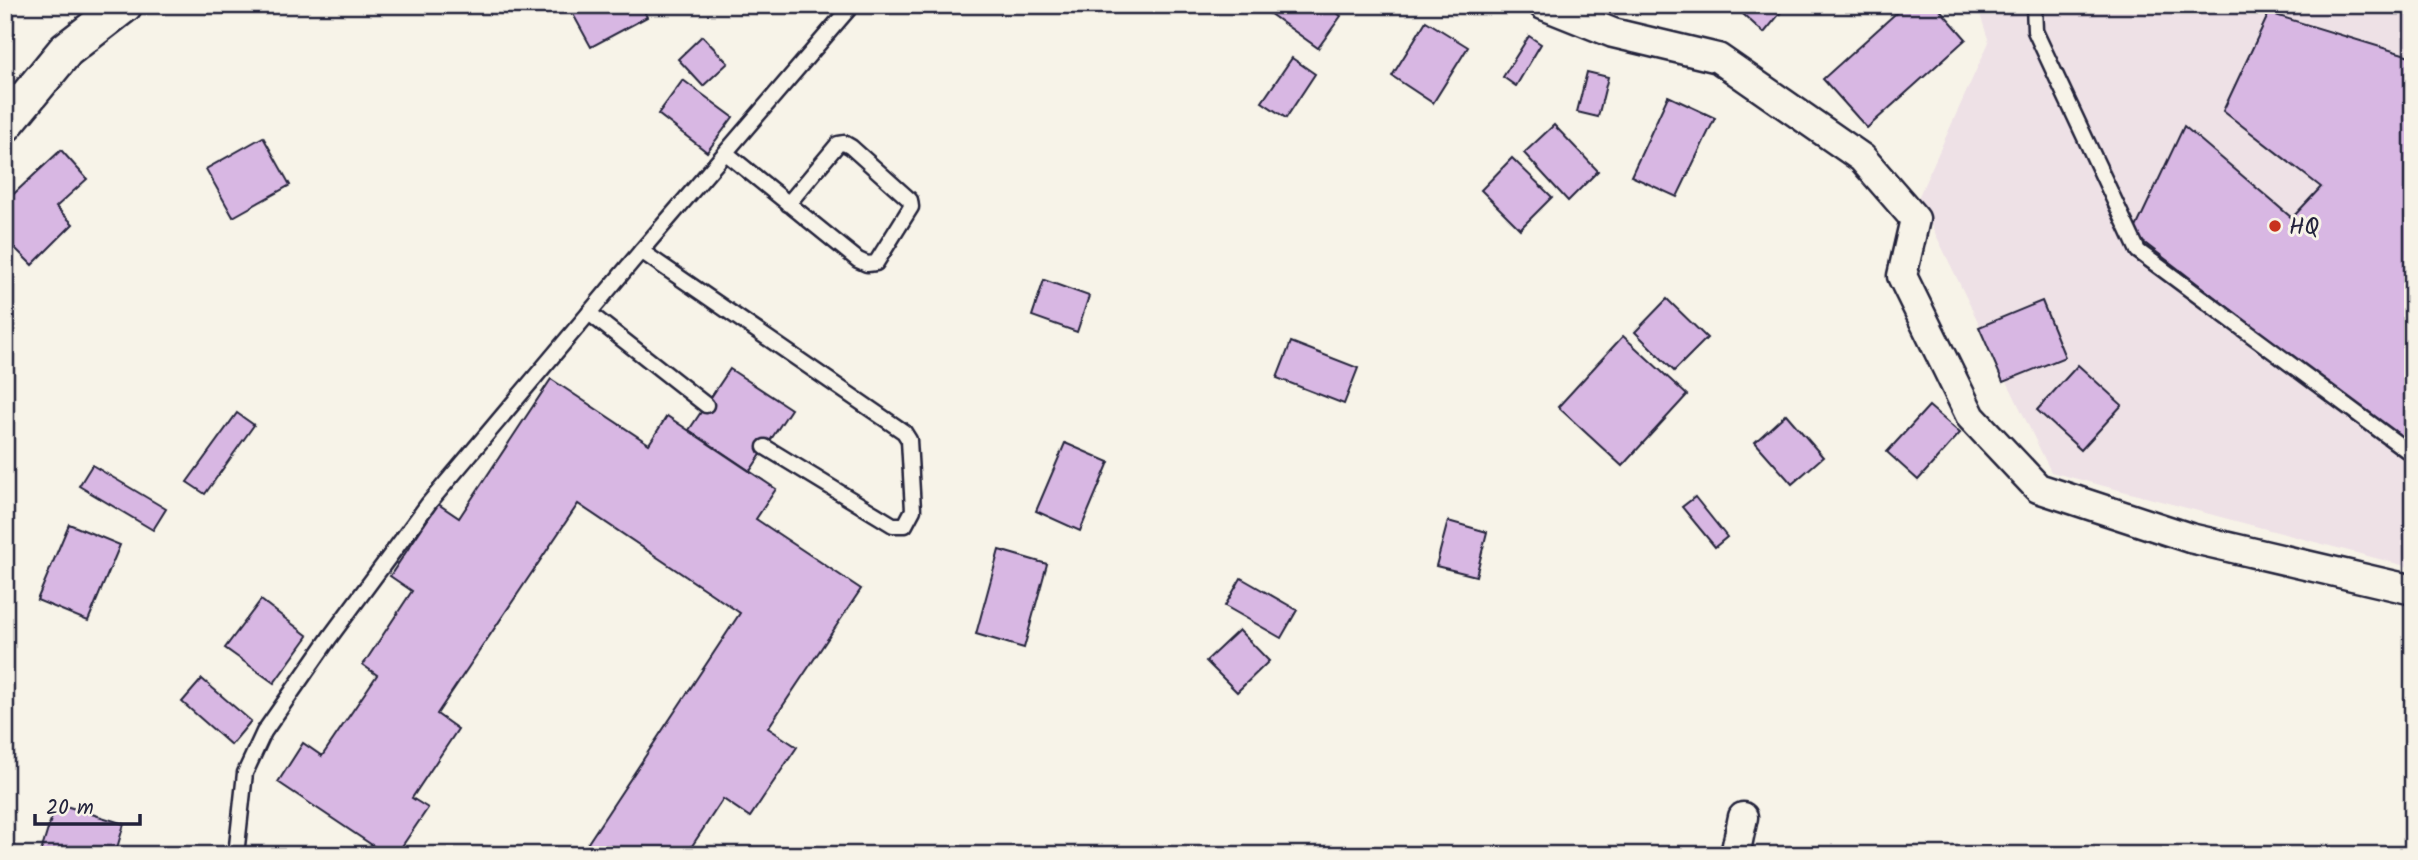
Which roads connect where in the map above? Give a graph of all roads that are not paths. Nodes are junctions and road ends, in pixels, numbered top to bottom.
1 (124, 5) edge
2 (852, 5) edge
3 (1543, 5) edge
4 (2034, 5) edge
5 (5, 124) edge
6 (726, 153) junction
7 (788, 204) junction
8 (641, 251) junction
9 (589, 313) junction
10 (706, 405) dead end
11 (765, 447) dead end
12 (2413, 455) edge
13 (2413, 590) edge
14 (1743, 817) dead end
15 (236, 855) edge
16 (1735, 855) edge

1 - 5 street
2 - 6 lane
3 - 13 street
4 - 12 lane
6 - 7 lane
6 - 8 lane
7 - 7 lane
8 - 9 lane
8 - 11 lane
9 - 10 lane
9 - 15 lane
14 - 16 street

